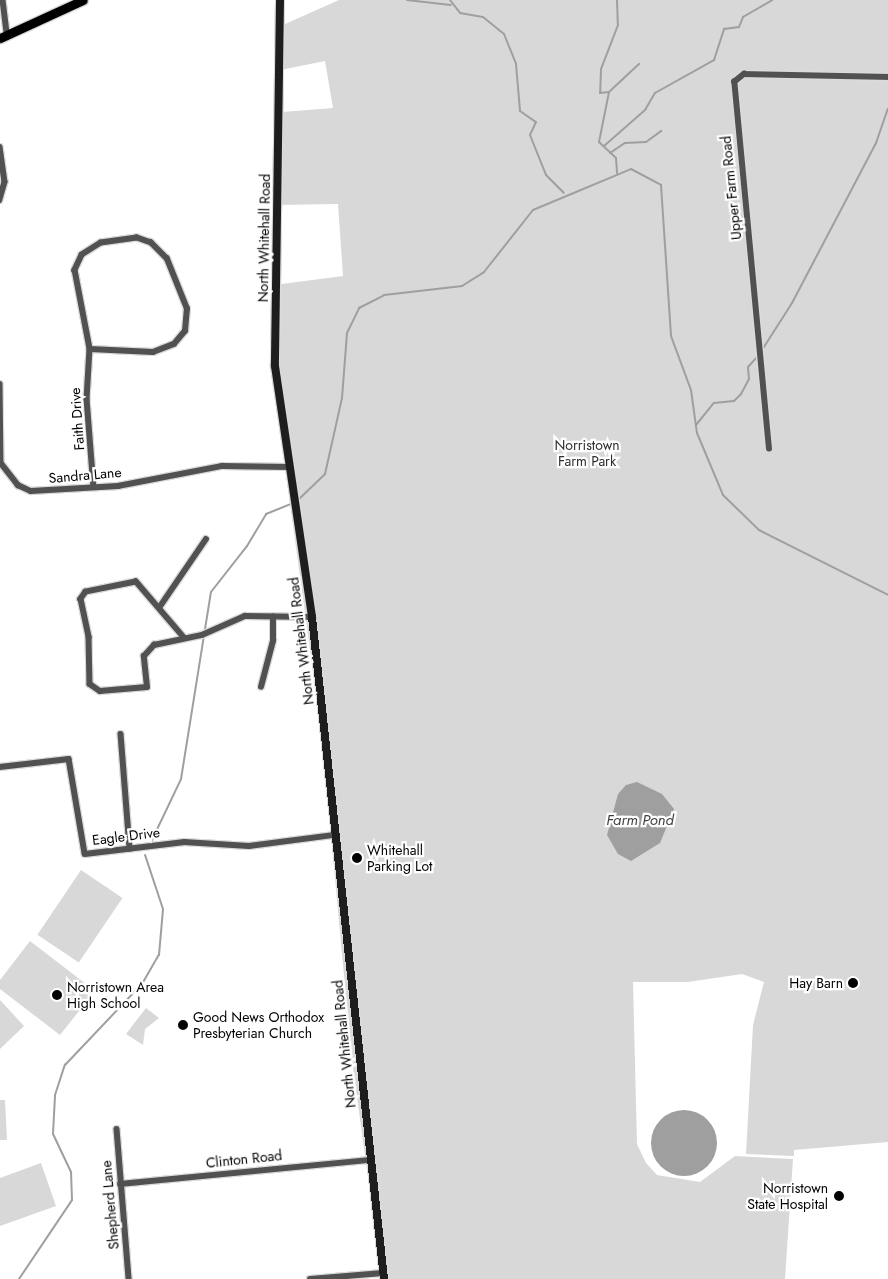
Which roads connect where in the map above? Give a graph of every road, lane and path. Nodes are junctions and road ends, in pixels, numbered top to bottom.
1 (3, 0) edge
2 (83, 0) edge
3 (280, 0) edge
4 (3, 36) edge
5 (888, 76) edge
6 (0, 147) edge
7 (0, 200) edge
8 (90, 349) junction
9 (0, 384) edge
10 (769, 449) dead end
11 (290, 467) junction
12 (94, 487) junction
13 (206, 539) dead end
14 (159, 608) junction
15 (272, 616) junction
16 (312, 617) junction
17 (184, 638) junction
18 (261, 687) dead end
19 (121, 734) dead end
20 (0, 767) edge
21 (334, 835) junction
22 (130, 849) junction
23 (117, 1129) dead end
24 (370, 1160) junction
25 (120, 1184) junction
26 (384, 1276) edge
27 (129, 1279) edge
28 (310, 1279) edge

1 - 4 street
2 - 4 main road
3 - 11 main road, North Whitehall Road
5 - 10 street, Upper Farm Road
6 - 7 street
8 - 8 street, Faith Drive
8 - 12 street, Faith Drive
9 - 12 street, Sandra Lane
11 - 12 street, Sandra Lane
11 - 16 main road, North Whitehall Road
13 - 14 street
14 - 17 street
14 - 17 street
15 - 16 street
15 - 17 street
15 - 18 street
16 - 21 main road, North Whitehall Road
19 - 22 street
20 - 22 street, Eagle Drive
21 - 22 street, Eagle Drive
21 - 24 main road, North Whitehall Road
23 - 25 street, Shepherd Lane
24 - 25 street, Clinton Road
24 - 26 main road, North Whitehall Road
25 - 27 street, Shepherd Lane
26 - 28 street

